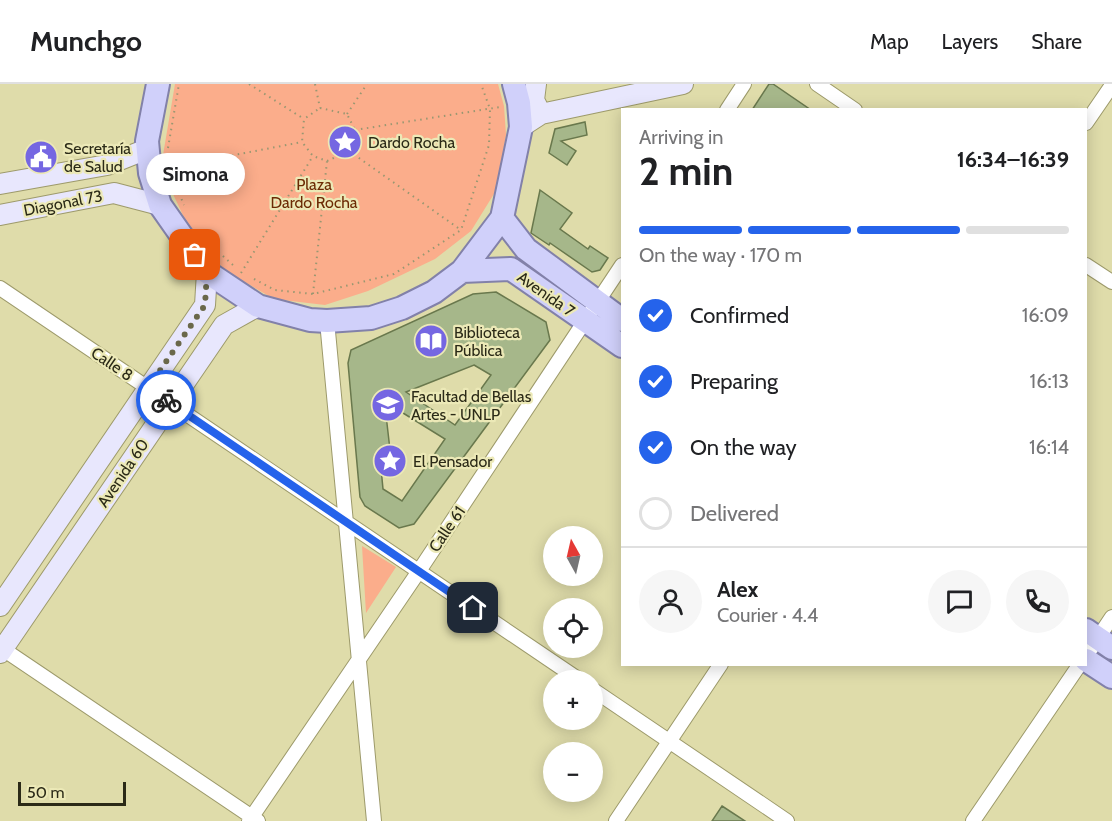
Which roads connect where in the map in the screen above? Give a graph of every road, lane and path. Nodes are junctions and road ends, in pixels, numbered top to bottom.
1 (158, 84) edge
2 (179, 84) edge
3 (249, 84) edge
4 (315, 84) edge
5 (367, 84) edge
6 (481, 84) edge
7 (514, 84) edge
8 (536, 84) edge
9 (683, 84) edge
10 (744, 84) edge
11 (817, 84) edge
12 (1112, 85) edge
13 (320, 108) junction
14 (728, 108) edge
15 (852, 108) edge
16 (490, 109) junction
17 (346, 114) junction
18 (542, 114) junction
19 (304, 119) junction
20 (1087, 122) edge
21 (521, 127) junction
22 (355, 130) junction
23 (302, 142) junction
24 (157, 150) junction
25 (349, 151) junction
26 (313, 156) junction
27 (168, 159) dead end
28 (327, 161) junction
29 (107, 165) junction
30 (168, 168) junction
31 (0, 184) edge
32 (114, 193) junction
33 (160, 205) junction
34 (185, 208) dead end
35 (0, 215) edge
36 (502, 218) junction
37 (461, 230) junction
38 (209, 243) dead end
39 (1087, 266) edge
40 (621, 267) edge
41 (462, 271) junction
42 (207, 272) junction
43 (241, 273) junction
44 (1112, 282) edge
45 (0, 288) edge
46 (313, 294) junction
47 (258, 306) junction
48 (591, 312) junction
49 (621, 320) edge
50 (327, 321) junction
51 (621, 345) edge
52 (148, 388) junction
53 (170, 403) junction
54 (345, 522) junction
55 (419, 571) junction
56 (0, 606) edge
57 (1112, 617) edge
58 (1094, 646) edge
59 (1, 650) edge
60 (358, 660) junction
61 (720, 666) edge
62 (1079, 666) edge
63 (565, 670) edge
64 (1112, 677) edge
65 (603, 696) edge
66 (669, 741) junction
67 (253, 820) edge
68 (374, 821) edge
69 (616, 821) edge
70 (787, 821) edge
71 (973, 821) edge

1 - 24 main road
2 - 24 path
3 - 19 path
4 - 13 path
5 - 17 path
6 - 16 path
7 - 21 main road
8 - 18 main road
9 - 18 main road
10 - 14 street
11 - 15 street
12 - 20 street
13 - 17 path
13 - 19 path
16 - 22 path
16 - 37 path
17 - 22 path
18 - 21 main road
19 - 23 path
21 - 36 main road
22 - 25 path
23 - 26 path
23 - 30 path
24 - 29 main road, Diagonal 73
24 - 33 main road
25 - 28 path
25 - 37 path
26 - 28 path
26 - 43 path
27 - 30 path
28 - 46 path
29 - 31 main road, Diagonal 73
29 - 32 main road
30 - 34 path
32 - 33 main road, Diagonal 73
32 - 35 main road, Diagonal 73
33 - 42 main road
36 - 41 main road
36 - 48 main road, Avenida 7
37 - 46 path
38 - 43 path
39 - 44 street
40 - 48 street, Calle 61
41 - 48 main road, Avenida 7
41 - 50 main road
42 - 47 main road
42 - 52 main road, Avenida 60
43 - 46 path
45 - 52 street, Calle 8
47 - 50 main road
47 - 53 main road, Avenida 60
48 - 49 main road, Avenida 7
48 - 51 main road, Avenida 7
48 - 55 street, Calle 61
50 - 54 street
52 - 53 street, Calle 8
52 - 56 main road, Avenida 60
53 - 54 street, Calle 8
53 - 59 main road, Avenida 60
54 - 55 street, Calle 8
54 - 60 street
55 - 60 street, Calle 61
55 - 63 street, Calle 8
57 - 58 street
58 - 64 main road
59 - 67 street
60 - 67 street, Calle 61
60 - 68 street
61 - 66 street
62 - 71 street
65 - 66 street
66 - 69 street
66 - 70 street

